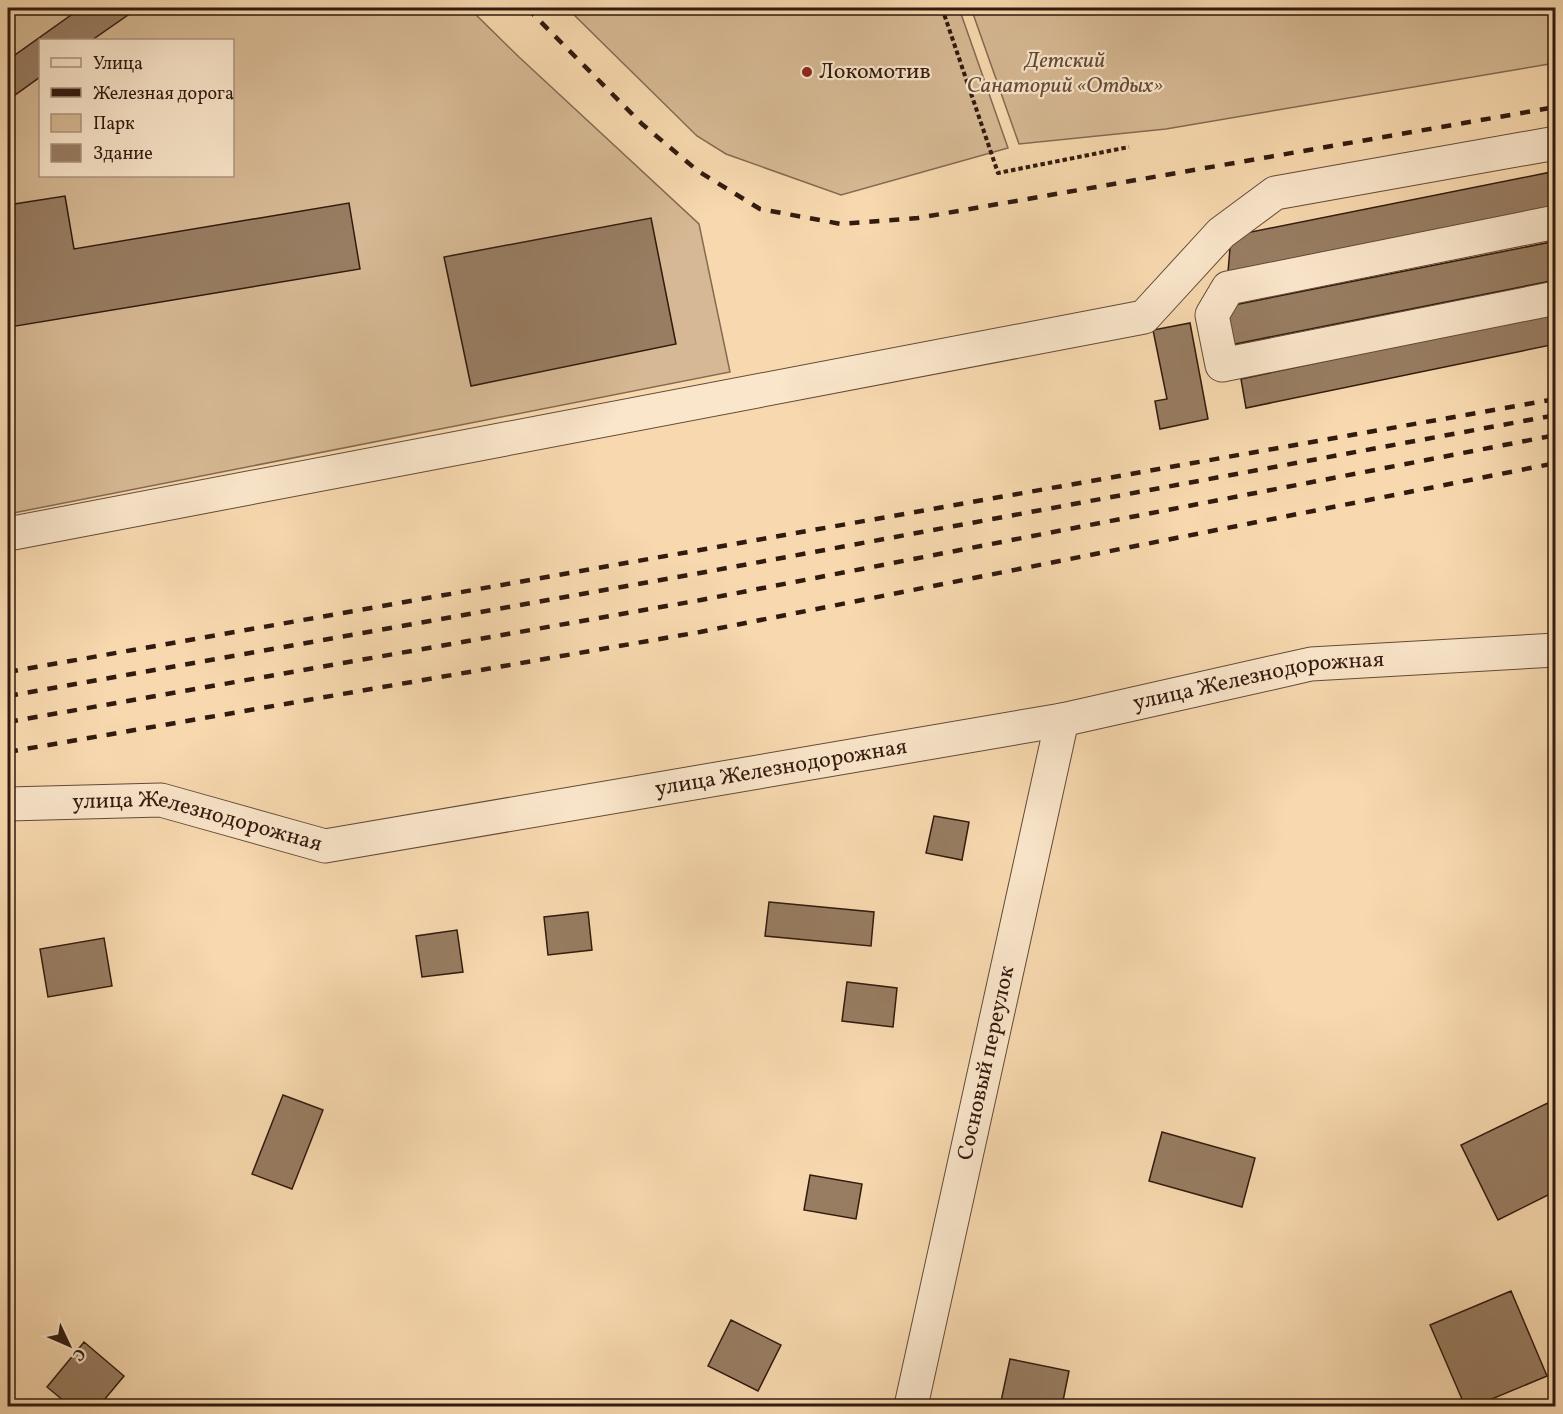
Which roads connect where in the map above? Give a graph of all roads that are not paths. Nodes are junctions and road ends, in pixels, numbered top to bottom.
1 (1556, 143) edge
2 (1556, 222) edge
3 (1556, 298) edge
4 (8, 534) edge
5 (1556, 650) edge
6 (1062, 720) junction
7 (8, 804) edge
8 (911, 1407) edge

1 - 4 street
2 - 3 street
5 - 6 street, улица Железнодорожная
6 - 7 street, улица Железнодорожная
6 - 8 street, Сосновый переулок

